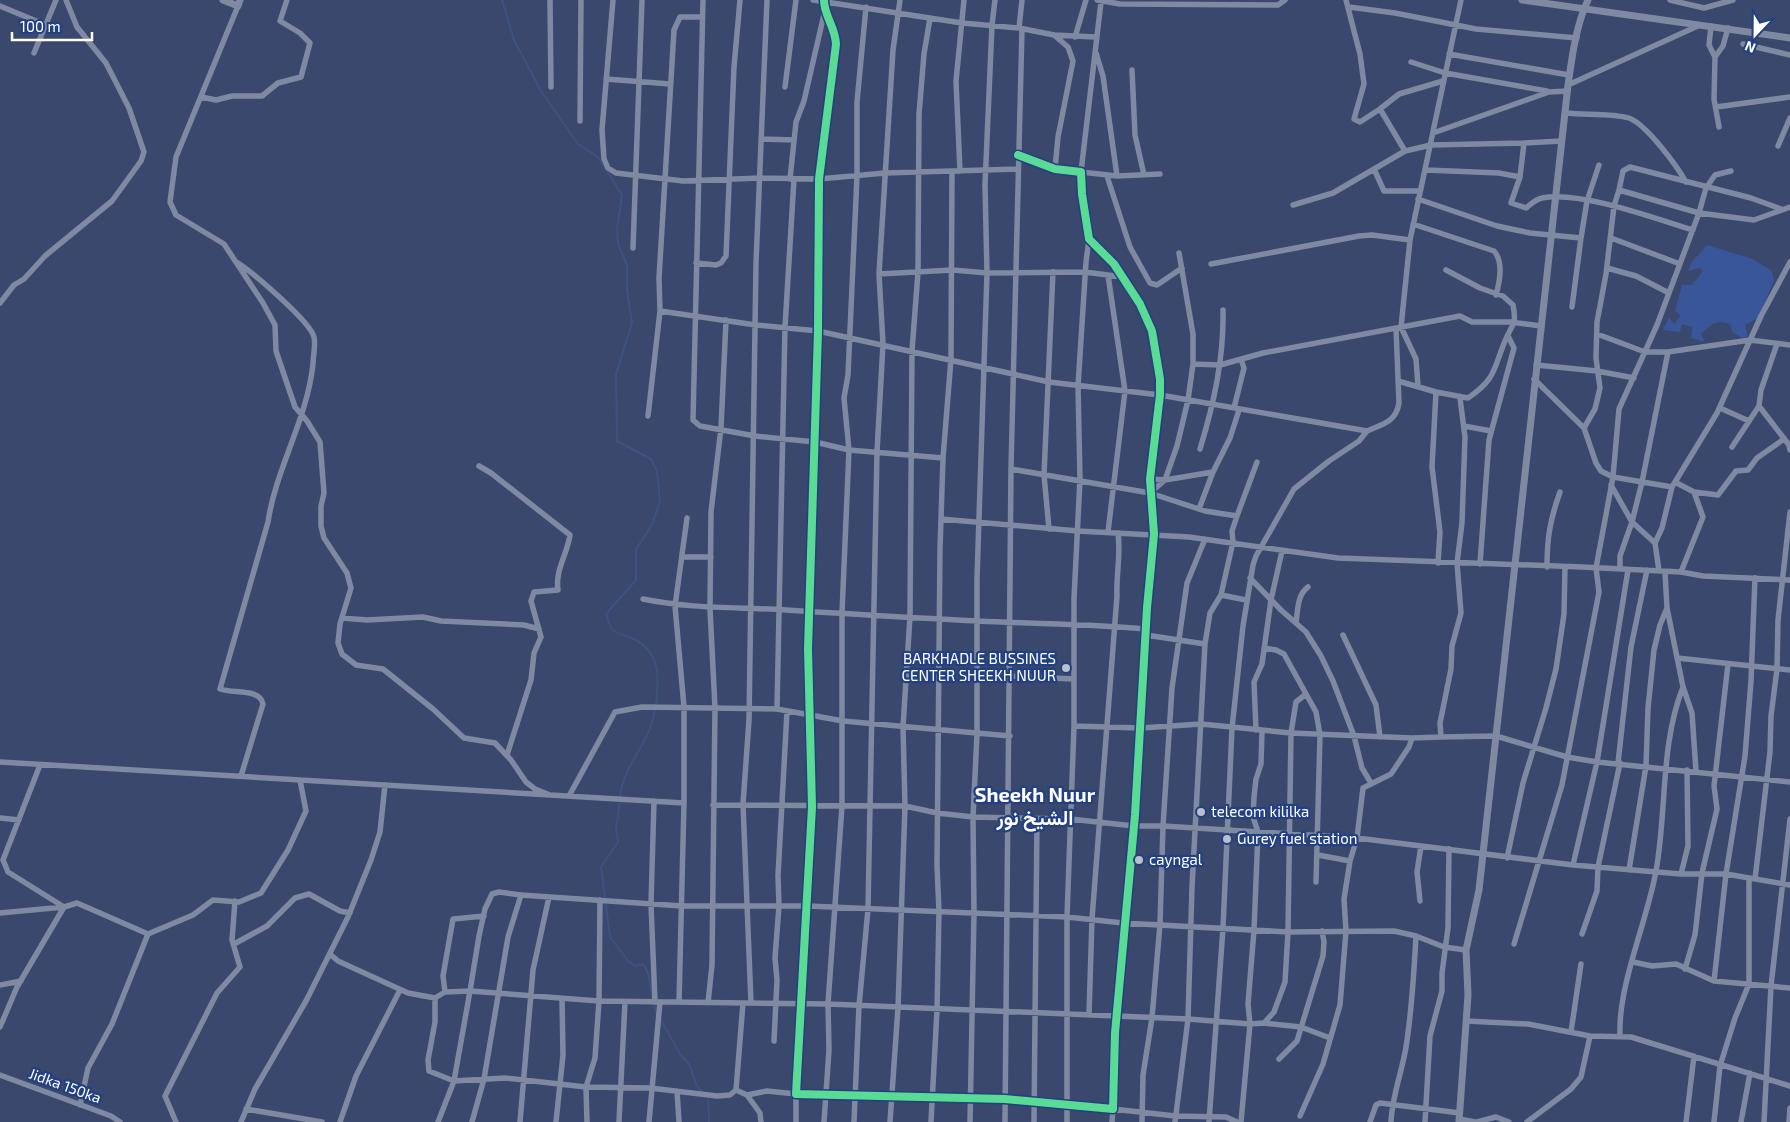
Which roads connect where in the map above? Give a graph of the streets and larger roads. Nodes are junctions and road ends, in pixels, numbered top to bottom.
1 (56, 0) edge
2 (66, 0) edge
3 (223, 0) edge
4 (287, 0) edge
5 (550, 0) edge
6 (581, 0) edge
7 (613, 0) edge
8 (642, 0) edge
9 (703, 0) edge
10 (740, 0) edge
11 (767, 0) edge
12 (796, 0) edge
13 (813, 0) edge
14 (900, 0) edge
15 (964, 0) edge
16 (995, 0) edge
17 (1022, 0) edge
18 (1086, 0) edge
19 (1285, 0) edge
20 (1346, 0) edge
21 (1461, 0) edge
22 (1522, 0) edge
23 (1588, 0) edge
24 (1670, 0) edge
25 (1733, 0) edge
26 (824, 1) edge
27 (1099, 1) edge
28 (239, 3) edge
29 (0, 6) edge
30 (866, 7) junction
31 (1349, 7) junction
32 (825, 10) junction
33 (1583, 10) junction
34 (900, 12) junction
35 (702, 17) junction
36 (930, 18) junction
37 (962, 23) junction
38 (1702, 24) junction
39 (46, 25) junction
40 (992, 25) junction
41 (1456, 26) junction
42 (1711, 26) junction
43 (1728, 28) junction
44 (1020, 29) junction
45 (1054, 35) junction
46 (1075, 37) junction
47 (1095, 37) junction
48 (1577, 38) junction
49 (1790, 38) edge
50 (1743, 44) dead end
51 (1095, 50) junction
52 (34, 54) dead end
53 (1449, 54) junction
54 (1790, 55) edge
55 (1715, 57) junction
56 (1411, 62) dead end
57 (1132, 70) dead end
58 (1445, 73) junction
59 (1570, 75) junction
60 (606, 78) junction
61 (638, 80) junction
62 (1443, 81) junction
63 (670, 84) junction
64 (552, 87) dead end
65 (786, 87) dead end
66 (1568, 88) junction
67 (1549, 92) junction
68 (202, 97) junction
69 (1790, 97) edge
70 (1716, 108) junction
71 (1380, 109) junction
72 (1566, 113) junction
73 (1790, 118) edge
74 (580, 121) dead end
75 (1719, 127) dead end
76 (1433, 133) junction
77 (762, 139) junction
78 (794, 140) junction
79 (1562, 141) junction
80 (1524, 143) junction
81 (1431, 145) junction
82 (1778, 146) dead end
83 (1405, 151) junction
84 (1018, 155) junction
85 (1599, 165) dead end
86 (986, 168) junction
87 (1018, 169) junction
88 (1054, 169) junction
89 (1374, 169) junction
90 (1426, 170) junction
91 (1731, 170) dead end
92 (952, 171) junction
93 (960, 171) junction
94 (919, 172) junction
95 (1081, 172) junction
96 (635, 173) junction
97 (885, 173) junction
98 (1160, 174) dead end
99 (1144, 175) junction
100 (857, 176) junction
101 (1107, 176) junction
102 (1117, 176) junction
103 (1520, 177) junction
104 (760, 178) junction
105 (665, 179) junction
106 (730, 179) junction
107 (792, 179) junction
108 (819, 179) junction
109 (699, 180) junction
110 (1686, 182) junction
111 (1706, 188) junction
112 (1420, 190) junction
113 (1619, 190) junction
114 (1556, 196) junction
115 (1418, 199) junction
116 (1587, 201) junction
117 (1293, 205) dead end
118 (1614, 206) junction
119 (1790, 207) edge
120 (1781, 209) junction
121 (1699, 213) junction
122 (1413, 224) junction
123 (1693, 230) junction
124 (1553, 236) junction
125 (1581, 238) junction
126 (1611, 238) junction
127 (1089, 239) junction
128 (1410, 240) junction
129 (633, 248) dead end
130 (1179, 253) dead end
131 (235, 262) junction
132 (696, 263) junction
133 (1211, 264) dead end
134 (1680, 264) junction
135 (1790, 264) edge
136 (1182, 268) junction
137 (1607, 268) junction
138 (953, 270) junction
139 (1446, 270) dead end
140 (918, 272) junction
141 (1016, 272) junction
142 (1053, 272) junction
143 (1085, 272) junction
144 (987, 273) junction
145 (879, 274) junction
146 (1108, 275) junction
147 (1123, 277) junction
148 (1669, 293) junction
149 (1496, 294) junction
150 (0, 303) edge
151 (1572, 307) dead end
152 (1223, 310) dead end
153 (660, 311) junction
154 (695, 316) junction
155 (726, 320) junction
156 (1515, 322) junction
157 (756, 325) junction
158 (1541, 326) junction
159 (785, 327) junction
160 (1399, 328) junction
161 (818, 331) junction
162 (1597, 334) junction
163 (1508, 336) junction
164 (848, 337) junction
165 (1750, 340) junction
166 (882, 344) junction
167 (1778, 344) junction
168 (1790, 345) edge
169 (912, 351) junction
170 (1645, 352) junction
171 (1668, 352) junction
172 (951, 359) junction
173 (1241, 359) junction
174 (1193, 364) junction
175 (1220, 365) junction
176 (1536, 365) junction
177 (983, 368) junction
178 (1597, 371) junction
179 (1015, 375) junction
180 (1634, 378) junction
181 (1534, 379) junction
182 (1398, 381) junction
183 (1049, 382) junction
184 (1078, 386) junction
185 (1418, 386) junction
186 (1125, 391) junction
187 (1436, 392) junction
188 (1160, 395) junction
189 (1460, 398) junction
190 (1188, 400) junction
191 (1214, 404) junction
192 (1759, 406) junction
193 (1720, 408) junction
194 (1237, 409) junction
195 (302, 416) junction
196 (648, 416) dead end
197 (1749, 421) junction
198 (1464, 426) junction
199 (721, 428) junction
200 (1584, 428) junction
201 (1366, 431) junction
202 (1491, 431) junction
203 (755, 436) junction
204 (784, 439) junction
205 (1784, 439) junction
206 (815, 442) junction
207 (1732, 447) dead end
208 (1200, 449) dead end
209 (848, 450) junction
210 (1790, 450) edge
211 (877, 452) junction
212 (911, 455) junction
213 (943, 458) junction
214 (1258, 462) dead end
215 (478, 466) dead end
216 (1011, 469) junction
217 (1213, 472) junction
218 (1044, 474) junction
219 (1613, 477) junction
220 (1080, 479) junction
221 (1150, 479) junction
222 (1165, 480) junction
223 (1642, 482) junction
224 (1674, 484) junction
225 (1611, 485) junction
226 (1113, 486) junction
227 (1560, 492) dead end
228 (1694, 492) junction
229 (1150, 493) junction
230 (1199, 509) junction
231 (1790, 512) edge
232 (1236, 516) junction
233 (687, 518) dead end
234 (941, 520) junction
235 (979, 522) junction
236 (1632, 522) junction
237 (1011, 526) junction
238 (1050, 529) junction
239 (1078, 531) junction
240 (1108, 532) junction
241 (1118, 532) junction
242 (1154, 534) junction
243 (1205, 539) junction
244 (1233, 542) junction
245 (1654, 543) junction
246 (1260, 548) junction
247 (1282, 551) junction
248 (682, 557) junction
249 (711, 557) junction
250 (1438, 563) junction
251 (1457, 563) junction
252 (1480, 564) junction
253 (1515, 566) junction
254 (1547, 567) junction
255 (1565, 567) junction
256 (1596, 568) junction
257 (1620, 569) junction
258 (1628, 570) junction
259 (1647, 570) junction
260 (1662, 571) junction
261 (1680, 572) junction
262 (1250, 578) junction
263 (1754, 578) junction
264 (1782, 580) junction
265 (1790, 580) edge
266 (1308, 586) dead end
267 (1221, 595) junction
268 (643, 599) dead end
269 (1246, 600) junction
270 (1271, 600) junction
271 (675, 606) junction
272 (1667, 608) junction
273 (710, 609) junction
274 (750, 609) junction
275 (780, 610) junction
276 (809, 612) junction
277 (842, 613) junction
278 (876, 615) junction
279 (910, 616) junction
280 (342, 618) junction
281 (940, 618) junction
282 (976, 621) junction
283 (1009, 622) junction
284 (1073, 623) junction
285 (1296, 623) junction
286 (1113, 626) junction
287 (539, 629) junction
288 (1146, 632) junction
289 (1343, 635) dead end
290 (1178, 639) junction
291 (1206, 644) junction
292 (1264, 648) junction
293 (1677, 658) junction
294 (1728, 664) junction
295 (1751, 666) junction
296 (1778, 668) junction
297 (1790, 670) edge
298 (1010, 676) junction
299 (1073, 679) junction
300 (1683, 687) junction
301 (1306, 694) junction
302 (684, 707) junction
303 (715, 708) junction
304 (749, 708) junction
305 (777, 709) junction
306 (787, 711) junction
307 (811, 714) junction
308 (843, 721) junction
309 (872, 724) junction
310 (1201, 724) junction
311 (1074, 726) junction
312 (1169, 726) junction
313 (903, 727) junction
314 (1108, 728) junction
315 (1140, 728) junction
316 (1232, 728) junction
317 (938, 729) junction
318 (1259, 730) junction
319 (977, 734) junction
320 (1291, 734) junction
321 (1320, 735) junction
322 (1010, 736) junction
323 (1354, 736) junction
324 (1496, 736) junction
325 (1380, 737) junction
326 (1441, 737) junction
327 (1412, 738) junction
328 (1534, 747) junction
329 (507, 756) junction
330 (1567, 756) junction
331 (0, 762) edge
332 (1597, 762) junction
333 (1619, 763) junction
334 (40, 765) junction
335 (1646, 766) junction
336 (1668, 769) junction
337 (1687, 770) junction
338 (1696, 771) junction
339 (1717, 774) junction
340 (241, 776) junction
341 (1742, 776) junction
342 (1766, 779) junction
343 (300, 780) junction
344 (1790, 782) edge
345 (1371, 783) junction
346 (385, 785) junction
347 (550, 795) junction
348 (569, 796) junction
349 (654, 801) junction
350 (684, 803) junction
351 (743, 804) junction
352 (713, 805) junction
353 (782, 805) junction
354 (842, 806) junction
355 (869, 806) junction
356 (905, 806) junction
357 (812, 807) junction
358 (937, 813) junction
359 (973, 817) junction
360 (0, 818) edge
361 (1009, 819) junction
362 (1037, 819) junction
363 (1070, 819) junction
364 (1790, 819) edge
365 (19, 820) junction
366 (1100, 821) junction
367 (1134, 826) junction
368 (1163, 826) junction
369 (1197, 828) junction
370 (1227, 830) junction
371 (1258, 832) junction
372 (1289, 834) junction
373 (1319, 836) junction
374 (1357, 838) junction
375 (1421, 846) junction
376 (1449, 849) junction
377 (1484, 853) junction
378 (1318, 855) junction
379 (1507, 858) junction
380 (1539, 860) junction
381 (1350, 861) junction
382 (1573, 865) junction
383 (1598, 867) junction
384 (1629, 870) junction
385 (1656, 872) junction
386 (1702, 873) junction
387 (1681, 874) junction
388 (1726, 874) junction
389 (1748, 878) junction
390 (1756, 878) junction
391 (1316, 882) dead end
392 (1781, 883) junction
393 (1790, 885) edge
394 (521, 895) junction
395 (548, 897) junction
396 (600, 900) junction
397 (1420, 901) dead end
398 (235, 902) junction
399 (651, 904) junction
400 (682, 906) junction
401 (748, 906) junction
402 (779, 906) junction
403 (808, 906) junction
404 (64, 907) junction
405 (713, 908) junction
406 (836, 908) junction
407 (868, 909) junction
408 (901, 909) junction
409 (939, 912) junction
410 (0, 913) edge
411 (350, 913) junction
412 (974, 914) junction
413 (1006, 915) junction
414 (484, 916) junction
415 (1035, 916) junction
416 (1067, 917) junction
417 (1092, 919) junction
418 (1124, 923) junction
419 (1160, 924) junction
420 (1192, 925) junction
421 (1223, 928) junction
422 (1254, 930) junction
423 (1322, 931) junction
424 (1346, 931) junction
425 (1288, 932) junction
426 (148, 934) junction
427 (1582, 934) dead end
428 (1416, 936) junction
429 (234, 944) junction
430 (1514, 944) dead end
431 (1444, 947) junction
432 (1466, 950) junction
433 (331, 955) junction
434 (1633, 962) junction
435 (1581, 964) dead end
436 (1685, 969) junction
437 (21, 981) junction
438 (1714, 981) junction
439 (1749, 984) junction
440 (0, 985) edge
441 (1771, 986) junction
442 (1790, 988) edge
443 (400, 990) junction
444 (470, 991) junction
445 (445, 992) junction
446 (499, 994) junction
447 (531, 996) junction
448 (436, 998) junction
449 (562, 999) junction
450 (599, 1001) junction
451 (625, 1002) junction
452 (657, 1002) junction
453 (679, 1002) junction
454 (708, 1003) junction
455 (743, 1003) junction
456 (751, 1003) junction
457 (776, 1003) junction
458 (803, 1003) junction
459 (828, 1004) junction
460 (860, 1006) junction
461 (898, 1008) junction
462 (937, 1010) junction
463 (972, 1011) junction
464 (1005, 1013) junction
465 (1034, 1014) junction
466 (1067, 1015) junction
467 (1089, 1015) junction
468 (1116, 1016) junction
469 (1152, 1018) junction
470 (1188, 1019) junction
471 (1217, 1021) junction
472 (1466, 1021) junction
473 (1264, 1023) junction
474 (1250, 1024) junction
475 (0, 1027) edge
476 (1301, 1027) junction
477 (1571, 1032) junction
478 (1620, 1035) junction
479 (1590, 1036) junction
480 (1330, 1038) junction
481 (774, 1042) dead end
482 (1694, 1056) junction
483 (1279, 1059) dead end
484 (1720, 1066) junction
485 (1750, 1073) junction
486 (0, 1076) edge
487 (484, 1079) junction
488 (523, 1079) junction
489 (1767, 1079) junction
490 (454, 1081) junction
491 (561, 1084) junction
492 (1790, 1086) edge
493 (586, 1087) junction
494 (620, 1088) junction
495 (650, 1088) junction
496 (736, 1090) junction
497 (678, 1091) junction
498 (796, 1094) junction
499 (747, 1095) junction
500 (826, 1095) junction
501 (855, 1095) junction
502 (892, 1097) junction
503 (932, 1097) junction
504 (1005, 1099) junction
505 (972, 1100) junction
506 (1035, 1103) junction
507 (80, 1105) junction
508 (1392, 1105) junction
509 (1068, 1106) junction
510 (246, 1108) junction
511 (1425, 1108) junction
512 (1790, 1108) edge
513 (1113, 1109) junction
514 (1143, 1111) junction
515 (1300, 1116) dead end
516 (1459, 1118) edge
517 (1175, 1119) edge
518 (1210, 1119) edge
519 (120, 1122) edge
520 (176, 1122) edge
521 (241, 1122) edge
522 (322, 1122) edge
523 (340, 1122) edge
524 (438, 1122) edge
525 (472, 1122) edge
526 (520, 1122) edge
527 (556, 1122) edge
528 (587, 1122) edge
529 (619, 1122) edge
530 (649, 1122) edge
531 (679, 1122) edge
532 (761, 1122) edge
533 (796, 1122) edge
534 (824, 1122) edge
535 (854, 1122) edge
536 (890, 1122) edge
537 (931, 1122) edge
538 (970, 1122) edge
539 (1005, 1122) edge
540 (1034, 1122) edge
541 (1067, 1122) edge
542 (1112, 1122) edge
543 (1142, 1122) edge
544 (1239, 1122) edge
545 (1370, 1122) edge
546 (1391, 1122) edge
547 (1425, 1122) edge
548 (1476, 1122) edge
549 (1510, 1122) edge
550 (1527, 1122) edge
551 (1686, 1122) edge
552 (1714, 1122) edge
553 (1741, 1122) edge
554 (1764, 1122) edge
555 (1789, 1122) edge

1 - 39 street
2 - 150 street
3 - 28 street
4 - 68 street
5 - 64 street
6 - 74 street
7 - 60 street
8 - 61 street
9 - 35 street
10 - 106 street
11 - 77 street
12 - 65 street
13 - 26 street
14 - 34 street
15 - 37 street
16 - 40 street
17 - 44 street
18 - 46 street
19 - 27 street
20 - 31 street
21 - 41 street
22 - 33 street
23 - 33 street
24 - 25 street
26 - 30 street
26 - 32 street
27 - 47 street
28 - 68 street
29 - 39 street
30 - 34 street
30 - 100 street
31 - 41 street
31 - 71 street
32 - 78 street
32 - 108 street
33 - 38 street
33 - 48 street
34 - 36 street
34 - 97 street
35 - 63 street
35 - 109 street
36 - 37 street
36 - 94 street
37 - 40 street
37 - 93 street
38 - 42 street
38 - 66 street
39 - 52 street
40 - 44 street
40 - 86 street
41 - 48 street
41 - 53 street
42 - 43 street
42 - 55 street
43 - 49 street
43 - 55 street
44 - 45 street
44 - 84 street
45 - 46 street
45 - 88 street
46 - 47 street
47 - 51 street
48 - 59 street
50 - 54 street
51 - 95 street
51 - 102 street
53 - 58 street
53 - 59 street
55 - 70 street
56 - 58 street
57 - 99 street
58 - 62 street
58 - 67 street
59 - 66 street
60 - 61 street
60 - 96 street
61 - 63 street
61 - 96 street
62 - 71 street
62 - 76 street
63 - 105 street
66 - 67 street
66 - 72 street
67 - 76 street
68 - 131 street
69 - 70 street
70 - 75 street
71 - 83 street
72 - 79 street
72 - 110 street
73 - 82 street
76 - 81 street
77 - 78 street
77 - 104 street
78 - 107 street
79 - 80 street
79 - 114 street
80 - 81 street
80 - 103 street
81 - 83 street
81 - 90 street
83 - 89 street
84 - 87 street
84 - 88 street
85 - 116 street
86 - 87 street
86 - 93 street
86 - 144 street
87 - 141 street
88 - 95 street
89 - 112 street
89 - 117 street
90 - 103 street
90 - 112 street
91 - 111 street
92 - 93 street
92 - 94 street
92 - 138 street
94 - 97 street
94 - 140 street
95 - 101 street
95 - 127 street
96 - 105 street
96 - 129 street
97 - 100 street
97 - 145 street
98 - 99 street
99 - 102 street
100 - 108 street
100 - 164 street
101 - 102 street
101 - 136 street
103 - 114 street
104 - 106 street
104 - 107 street
104 - 157 street
105 - 109 street
105 - 153 street
106 - 109 street
106 - 132 street
107 - 108 street
107 - 159 street
108 - 161 street
109 - 132 street
110 - 111 street
110 - 113 street
111 - 120 street
111 - 121 street
112 - 115 street
113 - 118 street
113 - 121 street
114 - 116 street
114 - 124 street
115 - 122 street
115 - 124 street
116 - 118 street
116 - 125 street
118 - 123 street
118 - 126 street
119 - 120 street
120 - 121 street
121 - 123 street
122 - 128 street
122 - 149 street
123 - 134 street
124 - 125 street
124 - 158 street
125 - 151 street
126 - 134 street
126 - 137 street
127 - 143 street
127 - 147 street
128 - 133 street
128 - 160 street
130 - 136 street
131 - 195 street
131 - 195 street
132 - 154 street
134 - 148 street
135 - 165 street
136 - 174 street
137 - 148 street
137 - 162 street
138 - 140 street
138 - 144 street
138 - 172 street
139 - 149 street
140 - 145 street
140 - 169 street
141 - 142 street
141 - 144 street
141 - 179 street
142 - 143 street
142 - 183 street
143 - 146 street
143 - 184 street
144 - 177 street
145 - 166 street
146 - 147 street
146 - 186 street
147 - 188 street
148 - 170 street
149 - 156 street
152 - 175 street
153 - 154 street
153 - 196 street
154 - 155 street
154 - 199 street
155 - 157 street
155 - 199 street
156 - 158 street
156 - 160 street
156 - 163 street
157 - 159 street
157 - 203 street
158 - 176 street
159 - 161 street
159 - 204 street
160 - 173 street
160 - 182 street
160 - 185 street
161 - 164 street
161 - 206 street
162 - 170 street
162 - 178 street
163 - 189 street
163 - 202 street
164 - 166 street
164 - 209 street
165 - 167 street
165 - 171 street
165 - 193 street
166 - 169 street
166 - 211 street
167 - 168 street
167 - 192 street
169 - 172 street
169 - 212 street
170 - 171 street
170 - 180 street
171 - 223 street
172 - 177 street
172 - 213 street
173 - 175 street
173 - 194 street
174 - 175 street
174 - 190 street
175 - 191 street
176 - 178 street
176 - 181 street
177 - 179 street
177 - 235 street
178 - 180 street
178 - 200 street
179 - 183 street
179 - 216 street
180 - 219 street
181 - 200 street
181 - 253 street
182 - 185 street
182 - 201 street
183 - 184 street
183 - 218 street
184 - 186 street
184 - 220 street
185 - 187 street
186 - 188 street
186 - 226 street
187 - 189 street
187 - 250 street
188 - 190 street
188 - 221 street
189 - 198 street
190 - 191 street
190 - 222 street
191 - 194 street
191 - 208 street
192 - 197 street
192 - 205 street
193 - 197 street
193 - 224 street
194 - 201 street
194 - 217 street
195 - 280 street
195 - 340 street
197 - 207 street
198 - 202 street
198 - 251 street
199 - 203 street
199 - 249 street
200 - 219 street
201 - 246 street
202 - 252 street
203 - 204 street
203 - 274 street
204 - 206 street
204 - 275 street
205 - 210 street
205 - 228 street
206 - 209 street
206 - 276 street
209 - 211 street
209 - 277 street
211 - 212 street
211 - 278 street
212 - 213 street
212 - 279 street
213 - 234 street
214 - 232 street
215 - 287 street
216 - 218 street
216 - 237 street
217 - 222 street
217 - 230 street
218 - 220 street
218 - 238 street
219 - 223 street
219 - 225 street
220 - 226 street
220 - 239 street
221 - 222 street
221 - 229 street
222 - 229 street
223 - 224 street
223 - 236 street
224 - 228 street
224 - 245 street
225 - 236 street
225 - 256 street
226 - 229 street
226 - 240 street
227 - 254 street
228 - 261 street
229 - 230 street
229 - 242 street
230 - 232 street
231 - 264 street
232 - 244 street
233 - 248 street
234 - 235 street
234 - 281 street
235 - 237 street
235 - 282 street
236 - 245 street
236 - 257 street
237 - 238 street
237 - 283 street
238 - 239 street
239 - 240 street
239 - 284 street
240 - 241 street
241 - 242 street
241 - 286 street
242 - 243 street
242 - 288 street
243 - 244 street
243 - 290 street
244 - 246 street
244 - 267 street
245 - 260 street
246 - 247 street
246 - 262 street
247 - 250 street
247 - 270 street
248 - 249 street
248 - 271 street
249 - 273 street
250 - 251 street
251 - 252 street
251 - 326 street
252 - 253 street
253 - 254 street
253 - 324 street
254 - 255 street
255 - 256 street
255 - 328 street
256 - 257 street
256 - 330 street
257 - 258 street
258 - 259 street
258 - 332 street
259 - 260 street
259 - 333 street
260 - 261 street
260 - 272 street
261 - 263 street
262 - 269 street
262 - 270 street
263 - 264 street
263 - 295 street
264 - 265 street
264 - 296 street
266 - 285 street
267 - 269 street
267 - 291 street
268 - 271 street
269 - 316 street
270 - 285 street
270 - 292 street
271 - 273 street
271 - 302 street
272 - 293 street
272 - 335 street
273 - 274 street
273 - 303 street
274 - 275 street
274 - 304 street
275 - 276 street
275 - 305 street
276 - 277 street
276 - 307 street
277 - 278 street
277 - 308 street
278 - 279 street
278 - 309 street
279 - 281 street
279 - 313 street
280 - 287 street
280 - 329 street
281 - 282 street
281 - 317 street
282 - 283 street
282 - 319 street
283 - 284 street
283 - 298 street
284 - 286 street
284 - 299 street
285 - 323 street
286 - 288 street
286 - 314 street
287 - 329 street
288 - 290 street
288 - 315 street
289 - 325 street
290 - 291 street
290 - 312 street
291 - 310 street
292 - 301 street
292 - 318 street
293 - 294 street
293 - 300 street
294 - 295 street
294 - 339 street
295 - 296 street
295 - 341 street
296 - 297 street
296 - 342 street
298 - 299 street
298 - 322 street
299 - 311 street
300 - 336 street
300 - 338 street
301 - 320 street
301 - 321 street
302 - 303 street
302 - 348 street
302 - 350 street
303 - 304 street
303 - 352 street
304 - 305 street
304 - 351 street
305 - 306 street
306 - 307 street
306 - 353 street
307 - 308 street
307 - 357 street
308 - 309 street
308 - 354 street
309 - 313 street
309 - 355 street
310 - 312 street
310 - 316 street
310 - 369 street
311 - 314 street
311 - 363 street
312 - 315 street
312 - 368 street
313 - 317 street
313 - 356 street
314 - 315 street
314 - 366 street
315 - 367 street
316 - 318 street
316 - 370 street
317 - 319 street
317 - 358 street
318 - 320 street
318 - 371 street
319 - 322 street
319 - 359 street
320 - 321 street
320 - 372 street
321 - 323 street
321 - 373 street
322 - 361 street
323 - 325 street
323 - 345 street
324 - 326 street
324 - 328 street
324 - 377 street
325 - 327 street
326 - 327 street
327 - 345 street
328 - 330 street
328 - 379 street
329 - 347 street
330 - 332 street
330 - 380 street
331 - 334 street
332 - 333 street
332 - 382 street
333 - 335 street
333 - 383 street
334 - 340 street
334 - 365 street
335 - 336 street
335 - 384 street
336 - 337 street
336 - 385 street
337 - 338 street
337 - 387 street
338 - 339 street
339 - 341 street
339 - 386 street
340 - 343 street
341 - 342 street
341 - 388 street
342 - 344 street
342 - 390 street
343 - 346 street
343 - 398 street
345 - 374 street
346 - 347 street
346 - 411 street
347 - 348 street
348 - 349 street
349 - 350 street
349 - 399 street
350 - 400 street
351 - 352 street
351 - 353 street
351 - 401 street
352 - 405 street
353 - 357 street
353 - 402 street
354 - 355 street
354 - 357 street
354 - 406 street
355 - 356 street
355 - 407 street
356 - 358 street
356 - 408 street
357 - 403 street
358 - 359 street
358 - 409 street
359 - 361 street
359 - 412 street
360 - 365 street
361 - 362 street
361 - 413 street
362 - 363 street
362 - 415 street
363 - 366 street
363 - 416 street
364 - 392 street
365 - 404 street
366 - 367 street
366 - 417 street
367 - 368 street
367 - 418 street
368 - 369 street
368 - 419 street
369 - 370 street
369 - 420 street
370 - 371 street
370 - 421 street
371 - 372 street
371 - 422 street
372 - 373 street
372 - 425 street
373 - 374 street
373 - 378 street
374 - 375 street
374 - 381 street
375 - 376 street
375 - 397 street
376 - 377 street
376 - 431 street
377 - 379 street
377 - 432 street
378 - 381 street
378 - 391 street
379 - 380 street
380 - 382 street
380 - 430 street
381 - 424 street
382 - 383 street
383 - 384 street
383 - 427 street
384 - 385 street
385 - 387 street
385 - 434 street
386 - 387 street
386 - 388 street
386 - 436 street
388 - 389 street
388 - 438 street
389 - 390 street
389 - 439 street
390 - 392 street
392 - 393 street
392 - 441 street
394 - 395 street
394 - 414 street
394 - 446 street
395 - 396 street
395 - 447 street
396 - 399 street
396 - 450 street
398 - 426 street
398 - 429 street
399 - 400 street
399 - 452 street
400 - 405 street
400 - 453 street
401 - 402 street
401 - 405 street
401 - 456 street
402 - 403 street
402 - 457 street
403 - 406 street
403 - 458 street
404 - 410 street
404 - 426 street
404 - 437 street
405 - 454 street
406 - 407 street
406 - 459 street
407 - 408 street
407 - 460 street
408 - 409 street
408 - 461 street
409 - 412 street
409 - 462 street
411 - 429 street
411 - 433 street
412 - 413 street
412 - 463 street
413 - 415 street
413 - 464 street
414 - 444 street
414 - 445 street
415 - 416 street
415 - 465 street
416 - 417 street
416 - 466 street
417 - 418 street
417 - 467 street
418 - 419 street
418 - 468 street
419 - 420 street
419 - 469 street
420 - 421 street
420 - 470 street
421 - 422 street
421 - 471 street
422 - 425 street
422 - 474 street
423 - 424 street
423 - 425 street
423 - 476 street
424 - 428 street
424 - 480 street
425 - 473 street
426 - 507 street
428 - 431 street
428 - 508 street
429 - 520 street
431 - 432 street
431 - 511 street
432 - 472 street
433 - 443 street
433 - 510 street
434 - 436 street
434 - 478 street
435 - 477 street
436 - 438 street
437 - 440 street
437 - 475 street
438 - 439 street
439 - 441 street
439 - 484 street
441 - 442 street
441 - 489 street
443 - 448 street
443 - 523 street
444 - 445 street
444 - 446 street
444 - 490 street
445 - 448 street
446 - 447 street
446 - 487 street
447 - 449 street
447 - 488 street
448 - 490 street
449 - 450 street
449 - 491 street
450 - 451 street
450 - 493 street
451 - 452 street
451 - 494 street
452 - 453 street
452 - 495 street
453 - 454 street
454 - 455 street
455 - 456 street
455 - 496 street
456 - 457 street
457 - 458 street
457 - 481 street
458 - 459 street
458 - 498 street
459 - 460 street
459 - 500 street
460 - 461 street
460 - 501 street
461 - 462 street
461 - 502 street
462 - 463 street
462 - 503 street
463 - 464 street
463 - 505 street
464 - 465 street
464 - 504 street
465 - 466 street
465 - 506 street
466 - 467 street
466 - 509 street
467 - 468 street
468 - 469 street
468 - 513 street
469 - 470 street
469 - 514 street
470 - 471 street
470 - 517 street
471 - 474 street
471 - 518 street
472 - 477 street
472 - 516 street
473 - 474 street
473 - 476 street
474 - 544 street
476 - 480 street
476 - 483 street
477 - 479 street
478 - 479 street
478 - 482 street
479 - 550 street
480 - 515 street
482 - 484 street
482 - 551 street
484 - 485 street
484 - 552 street
485 - 489 street
485 - 553 street
486 - 507 street, Jidka 150ka
487 - 488 street
487 - 490 street
487 - 525 street
488 - 491 street
488 - 526 street
489 - 492 street
489 - 554 street
490 - 524 street
491 - 493 street
491 - 527 street
493 - 494 street
493 - 528 street
494 - 495 street
494 - 529 street
495 - 497 street
495 - 530 street
496 - 497 street
496 - 499 street
497 - 531 street
498 - 499 street
498 - 500 street
498 - 533 street
499 - 532 street
500 - 501 street
500 - 534 street
501 - 502 street
501 - 535 street
502 - 503 street
502 - 536 street
503 - 505 street
503 - 537 street
504 - 505 street
504 - 506 street
504 - 539 street
505 - 538 street
506 - 509 street
506 - 540 street
507 - 519 street, Jidka 150ka
508 - 511 street
508 - 545 street
508 - 546 street
509 - 513 street
509 - 541 street
510 - 521 street
510 - 522 street
511 - 516 street
511 - 547 street
512 - 555 street
513 - 514 street
513 - 542 street
514 - 517 street
514 - 543 street
516 - 548 street
517 - 518 street
518 - 544 street
548 - 549 street

